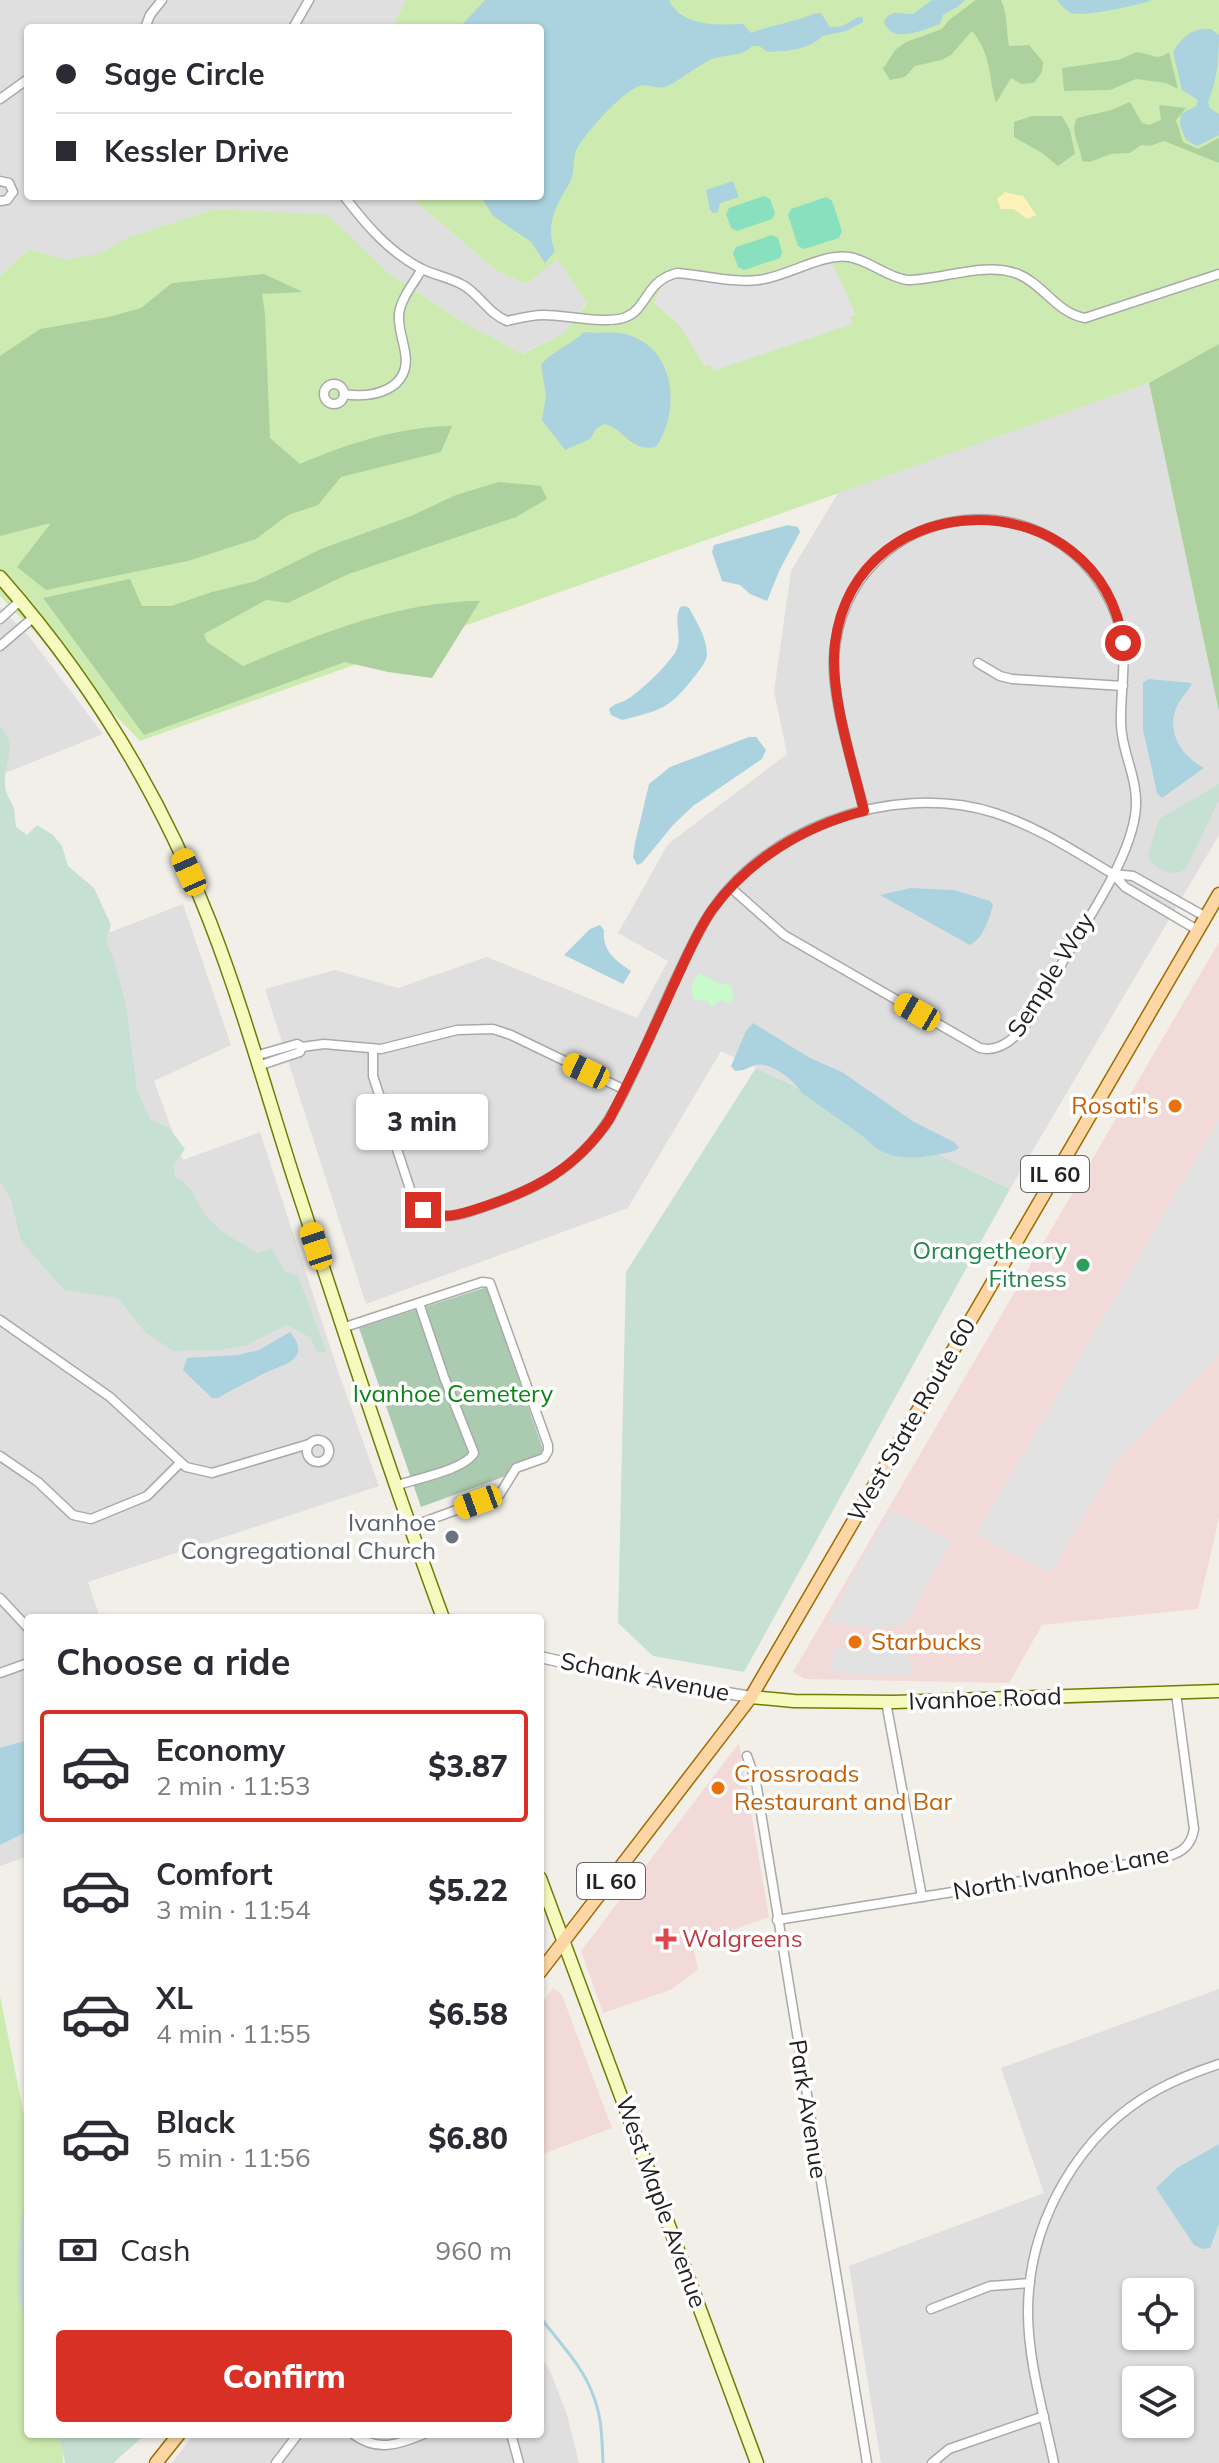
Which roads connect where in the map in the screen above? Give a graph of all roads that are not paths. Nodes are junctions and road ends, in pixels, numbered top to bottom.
1 (162, 0) edge
2 (309, 0) edge
3 (147, 24) edge
4 (295, 24) edge
5 (24, 82) edge
6 (0, 99) edge
7 (0, 181) edge
8 (347, 200) edge
9 (0, 201) edge
10 (422, 269) junction
11 (1219, 274) edge
12 (344, 394) dead end
13 (0, 577) edge
14 (20, 601) junction
15 (34, 617) junction
16 (0, 619) edge
17 (0, 646) edge
18 (978, 663) dead end
19 (1123, 686) junction
20 (864, 811) junction
21 (1113, 874) junction
22 (731, 888) junction
23 (1219, 894) edge
24 (1206, 917) junction
25 (1199, 931) junction
26 (373, 1049) junction
27 (256, 1061) junction
28 (625, 1090) junction
29 (419, 1303) junction
30 (0, 1320) edge
31 (342, 1328) junction
32 (309, 1444) dead end
33 (0, 1456) edge
34 (180, 1463) junction
35 (395, 1486) junction
36 (410, 1527) junction
37 (0, 1598) edge
38 (442, 1614) edge
39 (24, 1624) edge
40 (544, 1658) edge
41 (24, 1664) edge
42 (0, 1673) edge
43 (1219, 1691) edge
44 (1176, 1693) junction
45 (751, 1697) junction
46 (886, 1702) junction
47 (747, 1756) dead end
48 (544, 1889) edge
49 (922, 1897) junction
50 (777, 1920) junction
51 (564, 1942) junction
52 (544, 1967) edge
53 (1219, 2064) edge
54 (1030, 2283) junction
55 (931, 2309) dead end
56 (1044, 2416) junction
57 (176, 2438) edge
58 (295, 2438) edge
59 (358, 2438) edge
60 (412, 2438) edge
61 (512, 2438) edge
62 (156, 2463) edge
63 (276, 2463) edge
64 (519, 2463) edge
65 (757, 2463) edge
66 (867, 2463) edge
67 (932, 2463) edge
68 (1054, 2463) edge

1 - 3 street
2 - 4 street
5 - 6 street
7 - 9 street
8 - 10 street
10 - 11 street
10 - 12 street
13 - 14 main road
14 - 15 main road
14 - 16 street
15 - 17 street
15 - 27 main road
18 - 19 street
19 - 20 street
19 - 21 street
20 - 21 street
20 - 22 street
21 - 22 street, Semple Way
21 - 24 street
21 - 25 street
22 - 28 street
23 - 24 main road, West State Route 60 / IL 60
24 - 25 main road, West State Route 60 / IL 60
25 - 45 main road, West State Route 60 / IL 60
26 - 27 street
26 - 28 street
26 - 28 street
27 - 31 main road
29 - 31 street
29 - 35 street
29 - 36 street
30 - 34 street
31 - 35 main road
32 - 34 street
33 - 34 street
35 - 36 main road
36 - 38 main road
37 - 39 street
40 - 45 street, Schank Avenue
41 - 42 street
43 - 44 main road, Ivanhoe Road
44 - 46 main road, Ivanhoe Road
44 - 49 street, North Ivanhoe Lane
45 - 46 main road, Ivanhoe Road
45 - 51 main road, IL 60
46 - 49 street
47 - 50 street, Park Avenue
48 - 51 main road, West Maple Avenue
49 - 50 street, North Ivanhoe Lane
50 - 66 street, Park Avenue
51 - 52 main road, IL 60
51 - 65 main road, West Maple Avenue
53 - 54 street
54 - 55 street
54 - 56 street
56 - 67 street
56 - 68 street
57 - 62 main road
58 - 63 street
59 - 60 street
61 - 64 street

